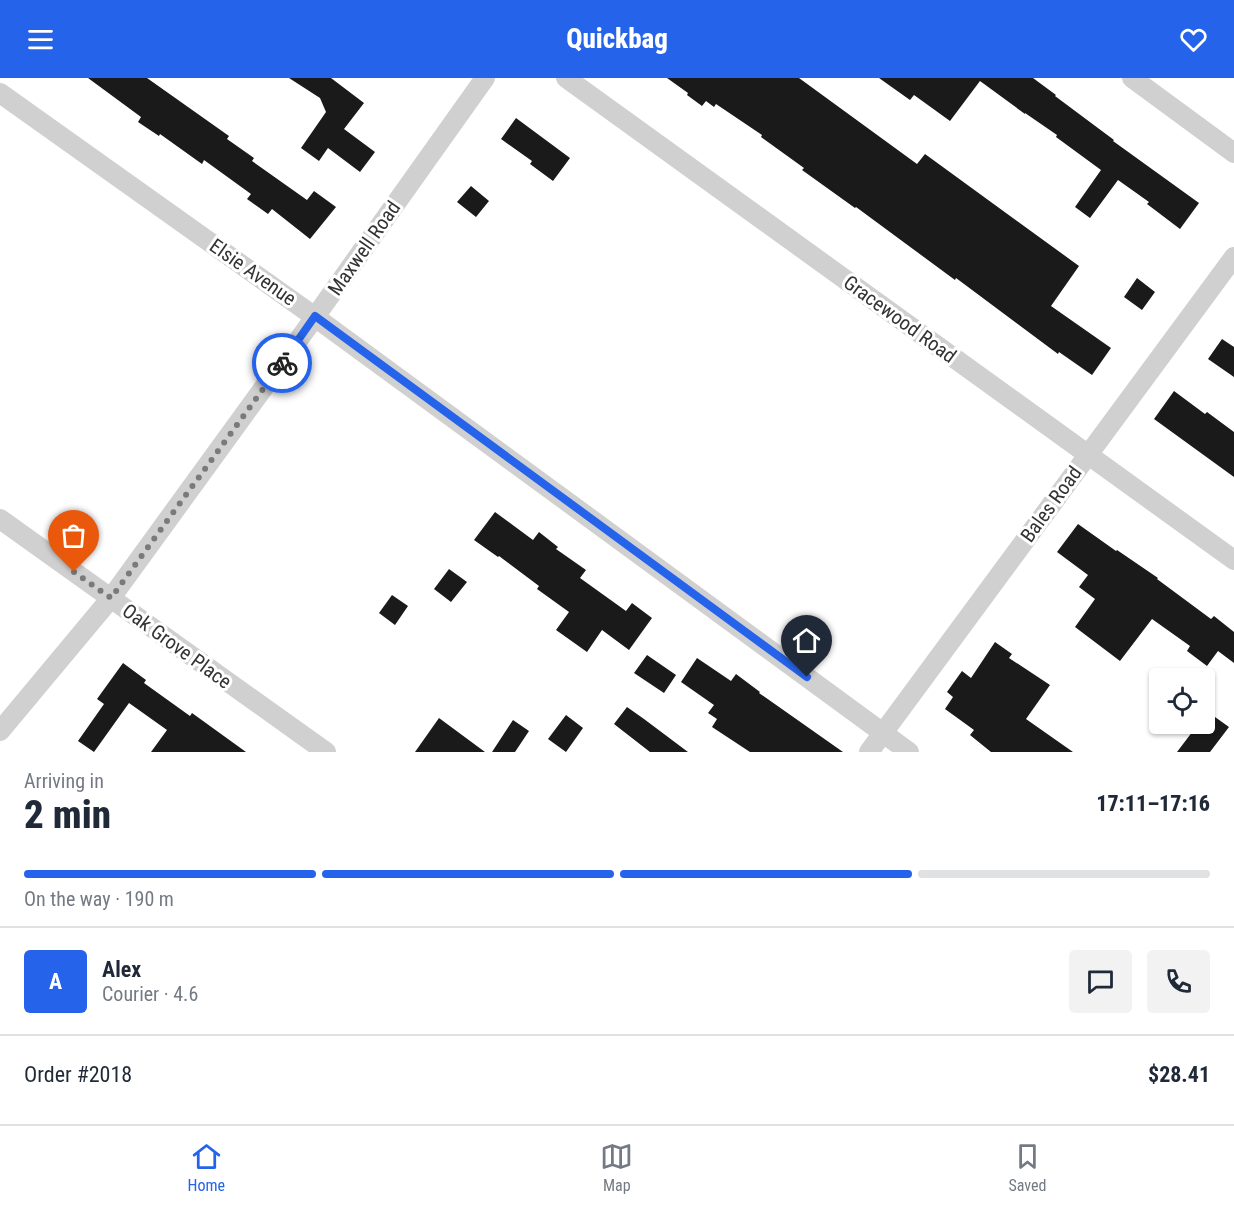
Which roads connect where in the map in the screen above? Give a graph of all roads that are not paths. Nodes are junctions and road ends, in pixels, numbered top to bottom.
1 (485, 78) edge
2 (566, 78) edge
3 (1132, 78) edge
4 (0, 93) edge
5 (1234, 153) edge
6 (1234, 257) edge
7 (315, 316) junction
8 (1088, 454) junction
9 (0, 519) edge
10 (1234, 560) edge
11 (111, 598) junction
12 (0, 731) edge
13 (883, 733) junction
14 (326, 752) edge
15 (868, 752) edge
16 (909, 752) edge

1 - 7 street, Maxwell Road
2 - 8 street, Gracewood Road
3 - 5 street
4 - 7 street, Elsie Avenue
6 - 8 street, Bales Road
7 - 11 street, Maxwell Road
7 - 13 street, Elsie Avenue
8 - 10 street, Gracewood Road
8 - 13 street, Bales Road
9 - 11 street, Oak Grove Place
11 - 12 street, Maxwell Road
11 - 14 street, Oak Grove Place
13 - 15 street, Bales Road
13 - 16 street, Elsie Avenue

